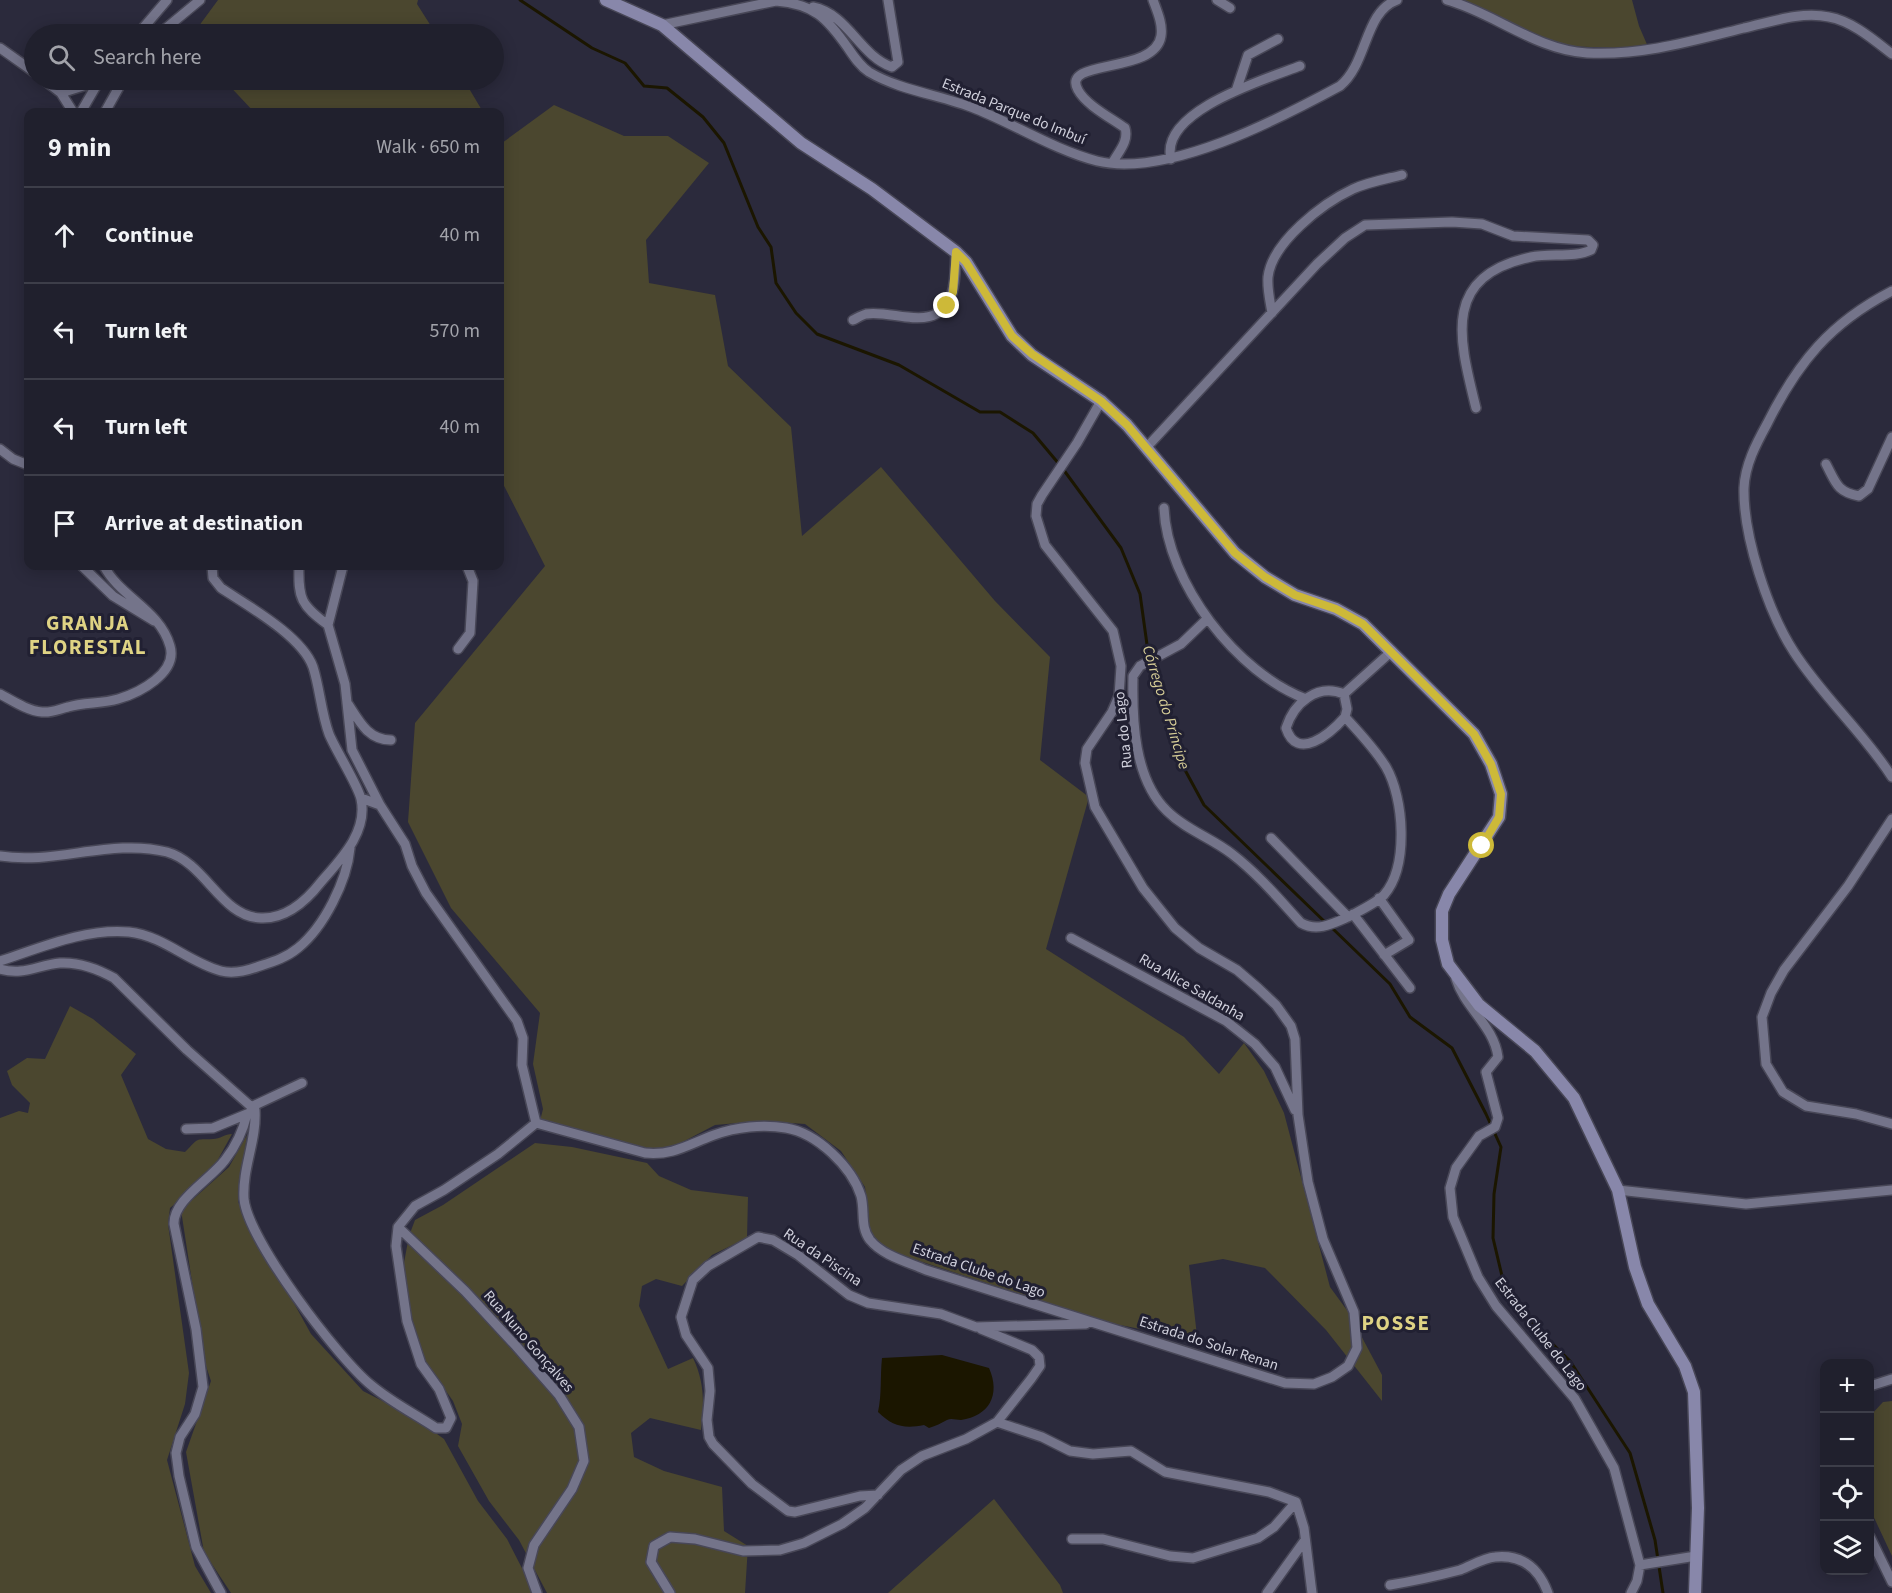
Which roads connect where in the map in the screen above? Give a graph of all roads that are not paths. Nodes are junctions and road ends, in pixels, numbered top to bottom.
1 (167, 0) edge
2 (200, 0) edge
3 (606, 0) edge
4 (888, 0) edge
5 (1154, 0) edge
6 (1217, 0) edge
7 (1397, 0) edge
8 (1447, 0) edge
9 (807, 7) junction
10 (1230, 8) dead end
11 (147, 24) edge
12 (171, 24) edge
13 (662, 25) junction
14 (1278, 39) dead end
15 (0, 48) edge
16 (1892, 54) edge
17 (24, 65) edge
18 (1300, 66) dead end
19 (57, 90) edge
20 (70, 90) edge
21 (93, 90) edge
22 (117, 90) edge
23 (1236, 91) junction
24 (61, 93) junction
25 (75, 108) edge
26 (82, 108) edge
27 (107, 108) edge
28 (1171, 159) junction
29 (1113, 162) junction
30 (1402, 176) dead end
31 (956, 252) junction
32 (1892, 291) edge
33 (1272, 313) junction
34 (853, 320) dead end
35 (1101, 401) junction
36 (1476, 408) dead end
37 (1892, 436) edge
38 (0, 448) edge
39 (1146, 448) junction
40 (24, 463) edge
41 (1826, 464) dead end
42 (1164, 508) dead end
43 (86, 570) edge
44 (106, 570) edge
45 (212, 570) edge
46 (299, 570) edge
47 (342, 570) edge
48 (469, 570) edge
49 (1206, 619) junction
50 (159, 623) junction
51 (328, 625) junction
52 (458, 649) dead end
53 (1392, 651) junction
54 (0, 694) edge
55 (1344, 694) junction
56 (1306, 699) junction
57 (347, 702) junction
58 (1345, 717) junction
59 (391, 740) dead end
60 (1892, 777) edge
61 (361, 798) junction
62 (380, 805) junction
63 (1892, 819) edge
64 (1271, 838) dead end
65 (350, 848) junction
66 (0, 856) edge
67 (1379, 898) junction
68 (1351, 915) junction
69 (1071, 938) dead end
70 (1384, 955) junction
71 (0, 961) edge
72 (0, 969) edge
73 (1456, 977) junction
74 (1410, 987) dead end
75 (302, 1083) dead end
76 (252, 1110) junction
77 (1298, 1115) junction
78 (536, 1123) junction
79 (1892, 1124) edge
80 (186, 1130) dead end
81 (1618, 1190) junction
82 (1892, 1190) edge
83 (398, 1227) junction
84 (1062, 1314) joint
85 (1097, 1324) junction
86 (976, 1327) junction
87 (1892, 1379) edge
88 (1874, 1384) edge
89 (997, 1422) junction
90 (878, 1495) junction
91 (1296, 1502) junction
92 (1072, 1539) dead end
93 (1305, 1540) junction
94 (1874, 1547) edge
95 (1696, 1556) junction
96 (1644, 1565) junction
97 (1892, 1582) edge
98 (1390, 1585) dead end
99 (221, 1593) edge
100 (537, 1593) edge
101 (670, 1593) edge
102 (1267, 1593) edge
103 (1312, 1593) edge
104 (1548, 1593) edge
105 (1631, 1593) edge
106 (1695, 1593) edge

1 - 11 street
2 - 12 street
3 - 13 street
4 - 9 street
5 - 29 street
6 - 10 street
7 - 28 street, Estrada Parque do Imbuí
8 - 16 street
9 - 13 street, Estrada Parque do Imbuí
9 - 29 street, Estrada Parque do Imbuí
13 - 31 street
14 - 23 street
15 - 17 street
18 - 23 street
19 - 24 street
20 - 24 street
21 - 26 street
22 - 27 street
23 - 28 street
24 - 25 street
28 - 29 street, Estrada Parque do Imbuí
30 - 33 street
31 - 34 street
31 - 35 street
32 - 60 street
33 - 36 street
33 - 39 street
35 - 39 street
35 - 77 street, Estrada do Solar Renan
37 - 41 street
38 - 40 street
39 - 53 street
42 - 49 street
43 - 50 street
44 - 50 street
45 - 61 street
46 - 51 street
47 - 51 street
48 - 52 street
49 - 56 street
49 - 68 street, Rua do Lago
50 - 54 street
51 - 57 street
53 - 55 street
53 - 73 street
55 - 56 street
55 - 58 street
56 - 58 street
57 - 59 street
57 - 62 street
58 - 67 street
61 - 62 street
61 - 65 street
62 - 78 street
63 - 79 street
64 - 68 street
65 - 66 street
65 - 71 street
67 - 68 street
67 - 70 street
68 - 70 street
69 - 77 street, Rua Alice Saldanha
70 - 74 street
72 - 76 street
73 - 81 street
73 - 96 street, Estrada Clube do Lago
75 - 76 street
76 - 80 street
76 - 83 street
76 - 99 street
77 - 85 street, Estrada do Solar Renan
78 - 83 street
78 - 84 street, Estrada Clube do Lago
81 - 82 street
81 - 95 street
83 - 100 street, Rua Nuno Gonçalves
84 - 85 street, Estrada do Solar Renan
85 - 86 street, Rua da Piscina
86 - 89 street, Rua da Piscina
86 - 90 street, Rua da Piscina
87 - 88 street
89 - 90 street, Rua da Piscina
89 - 91 street
90 - 101 street, Rua da Piscina
91 - 92 street
91 - 93 street
93 - 102 street
93 - 103 street
94 - 97 street
95 - 96 street
95 - 106 street
96 - 105 street
98 - 104 street

